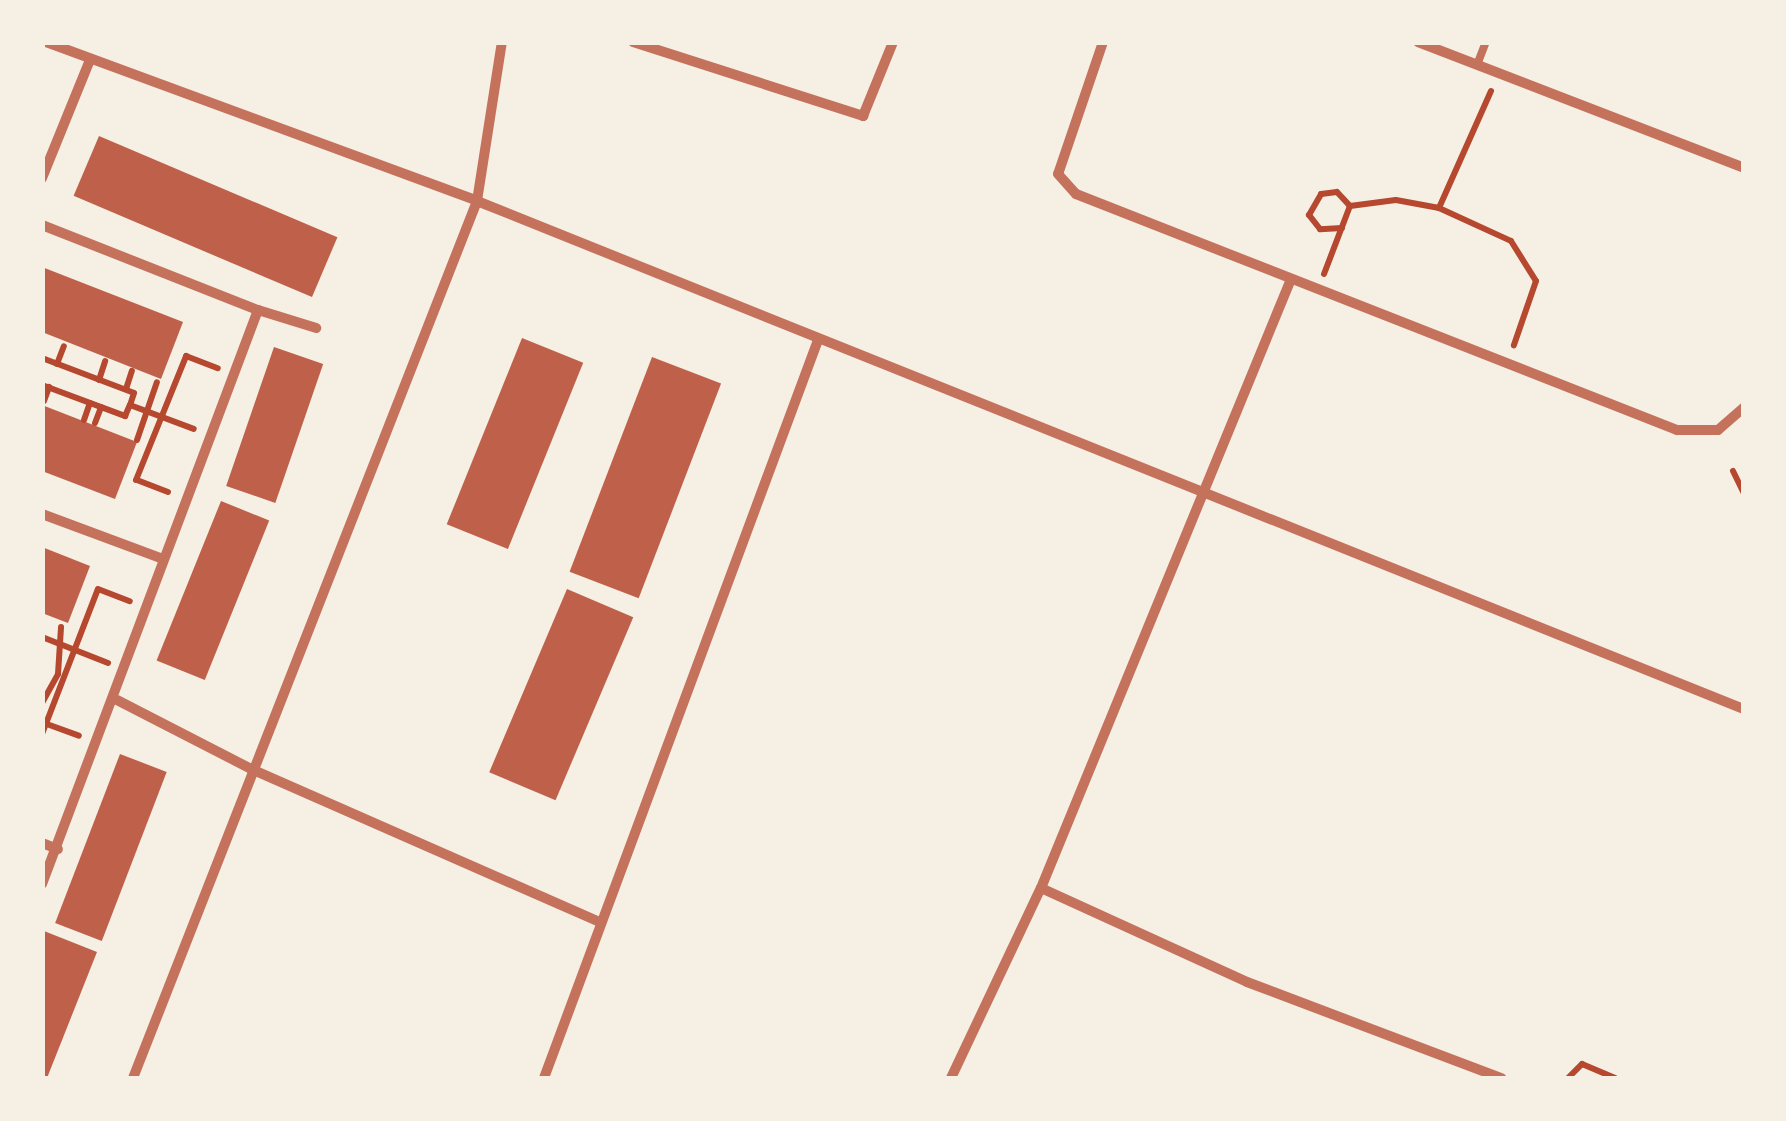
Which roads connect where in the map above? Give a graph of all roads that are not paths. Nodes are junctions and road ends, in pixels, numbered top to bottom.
1 (46, 42) edge
2 (502, 42) edge
3 (633, 42) edge
4 (893, 42) edge
5 (1103, 42) edge
6 (1418, 42) edge
7 (1486, 42) edge
8 (90, 60) junction
9 (1476, 65) junction
10 (1744, 168) edge
11 (42, 178) edge
12 (476, 200) junction
13 (42, 226) edge
14 (1291, 280) junction
15 (258, 310) junction
16 (316, 328) dead end
17 (818, 340) junction
18 (1744, 407) edge
19 (1201, 494) junction
20 (42, 514) edge
21 (160, 558) junction
22 (116, 700) junction
23 (1744, 709) edge
24 (251, 769) junction
25 (42, 844) edge
26 (58, 848) junction
27 (42, 884) edge
28 (1041, 888) junction
29 (602, 924) junction
30 (138, 1077) edge
31 (544, 1078) edge
32 (951, 1078) edge
33 (1501, 1078) edge

1 - 8 street
2 - 12 street
3 - 4 street
5 - 14 street
6 - 9 street
7 - 9 lane
8 - 11 street
8 - 12 street
9 - 10 street
12 - 17 street
12 - 24 street
13 - 15 street
14 - 18 street
14 - 19 street
15 - 16 street
15 - 21 street
17 - 19 street
17 - 29 street
19 - 23 street
19 - 28 street
20 - 21 street
21 - 22 street
22 - 24 street
22 - 26 street
24 - 29 street
24 - 30 street
25 - 26 street
26 - 27 street
28 - 32 street
28 - 33 street
29 - 31 street

